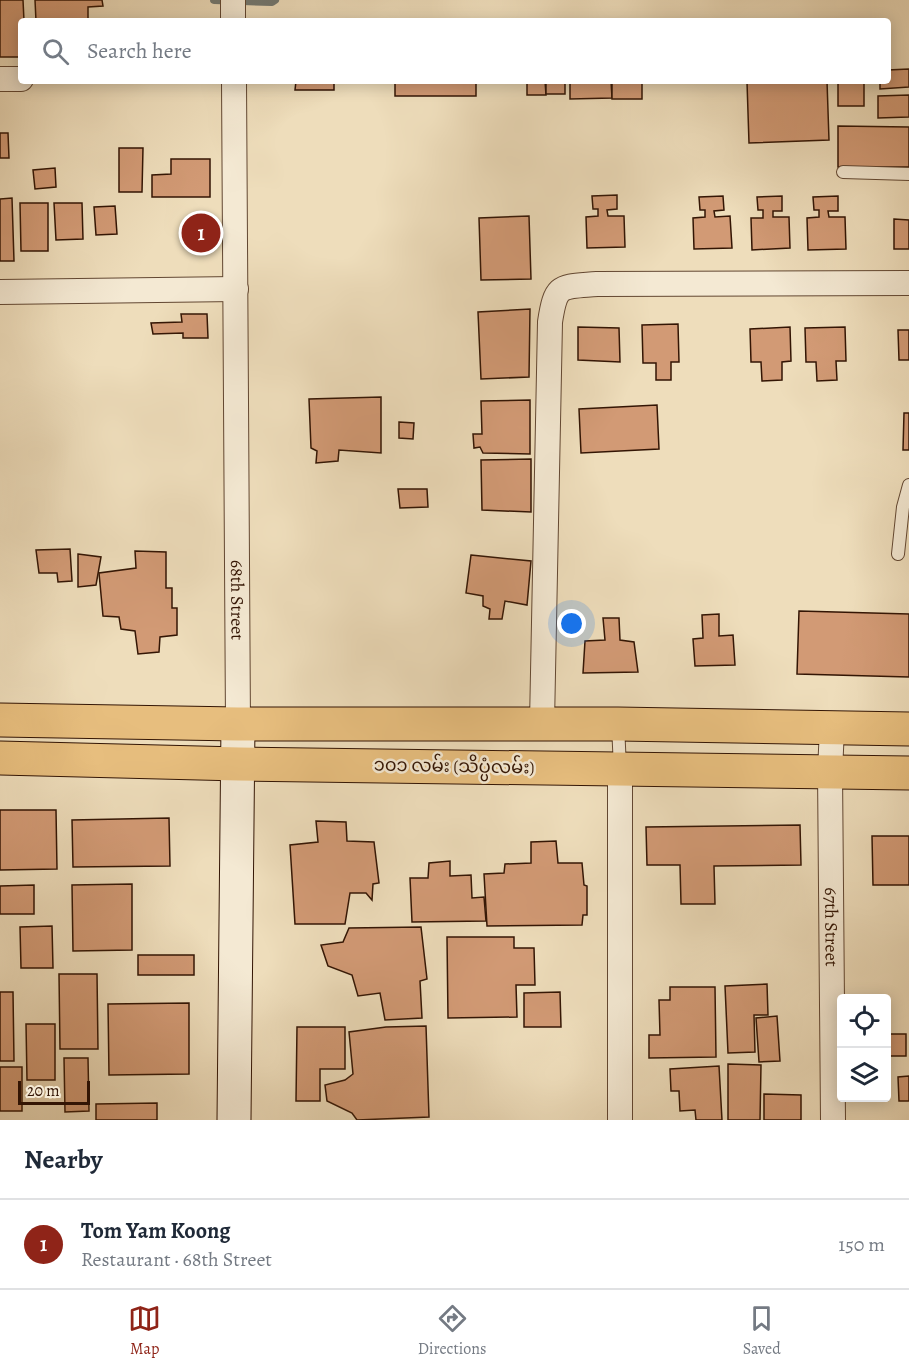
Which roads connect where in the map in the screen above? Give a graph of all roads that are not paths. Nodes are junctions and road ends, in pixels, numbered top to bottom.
1 (233, 0) edge
2 (233, 18) edge
3 (0, 79) edge
4 (18, 79) edge
5 (234, 84) edge
6 (843, 172) dead end
7 (909, 174) edge
8 (909, 283) edge
9 (236, 289) junction
10 (0, 292) edge
11 (909, 485) edge
12 (898, 554) dead end
13 (0, 720) edge
14 (504, 723) junction
15 (542, 723) junction
16 (238, 724) junction
17 (618, 724) junction
18 (832, 729) junction
19 (909, 729) edge
20 (0, 758) edge
21 (239, 764) junction
22 (504, 766) junction
23 (620, 769) junction
24 (830, 771) junction
25 (909, 773) edge
26 (234, 1120) edge
27 (620, 1120) edge
28 (833, 1120) edge

1 - 2 street
3 - 4 street
5 - 9 street, 68th Street
6 - 7 lane
8 - 15 street
9 - 10 street
9 - 16 street, 68th Street
11 - 12 lane
13 - 16 main road
14 - 15 main road
14 - 16 main road
14 - 22 main road
15 - 17 main road
16 - 21 main road, 68th Street
17 - 18 main road
17 - 23 lane
18 - 19 main road
18 - 24 street, 67th Street
20 - 21 main road, ၁၀၁ လမ်း (သိပ္ပံလမ်း)
21 - 22 main road, ၁၀၁ လမ်း (သိပ္ပံလမ်း)
21 - 26 main road, 68th Street
22 - 23 main road, ၁၀၁ လမ်း (သိပ္ပံလမ်း)
23 - 24 main road, ၁၀၁ လမ်း (သိပ္ပံလမ်း)
23 - 27 street
24 - 25 main road, ၁၀၁ လမ်း (သိပ္ပံလမ်း)
24 - 28 street, 67th Street

